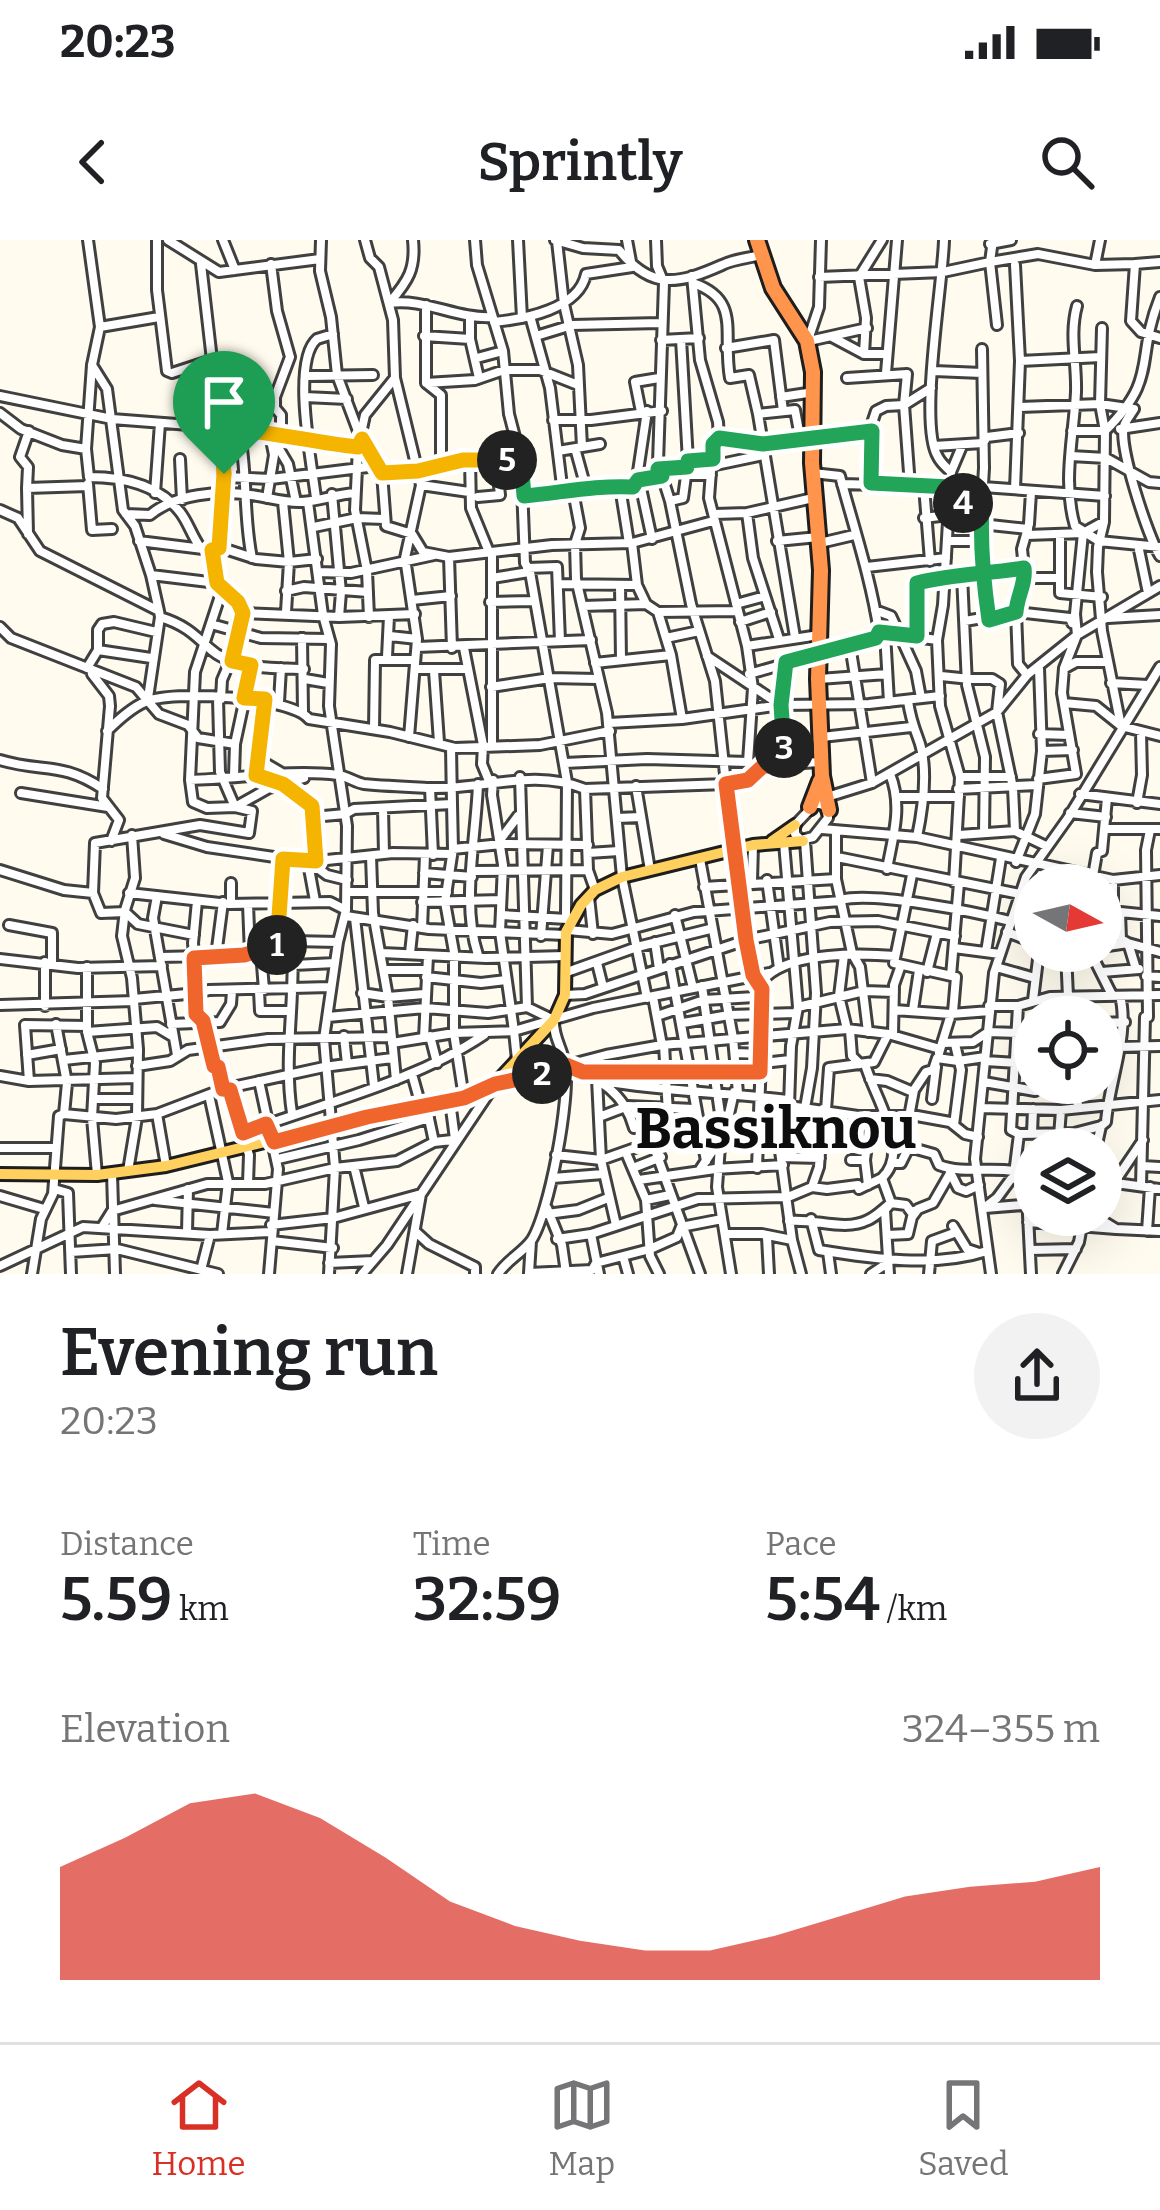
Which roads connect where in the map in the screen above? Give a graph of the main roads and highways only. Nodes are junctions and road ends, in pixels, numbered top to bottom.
1 (759, 248) edge
2 (822, 769) junction
3 (827, 804) road end
4 (810, 807) road end
5 (795, 825) road end
6 (804, 841) road end
7 (769, 842) junction
8 (0, 1174) edge

1 - 2 highway
2 - 3 highway
2 - 4 highway
5 - 7 main road
6 - 7 main road
7 - 8 main road

